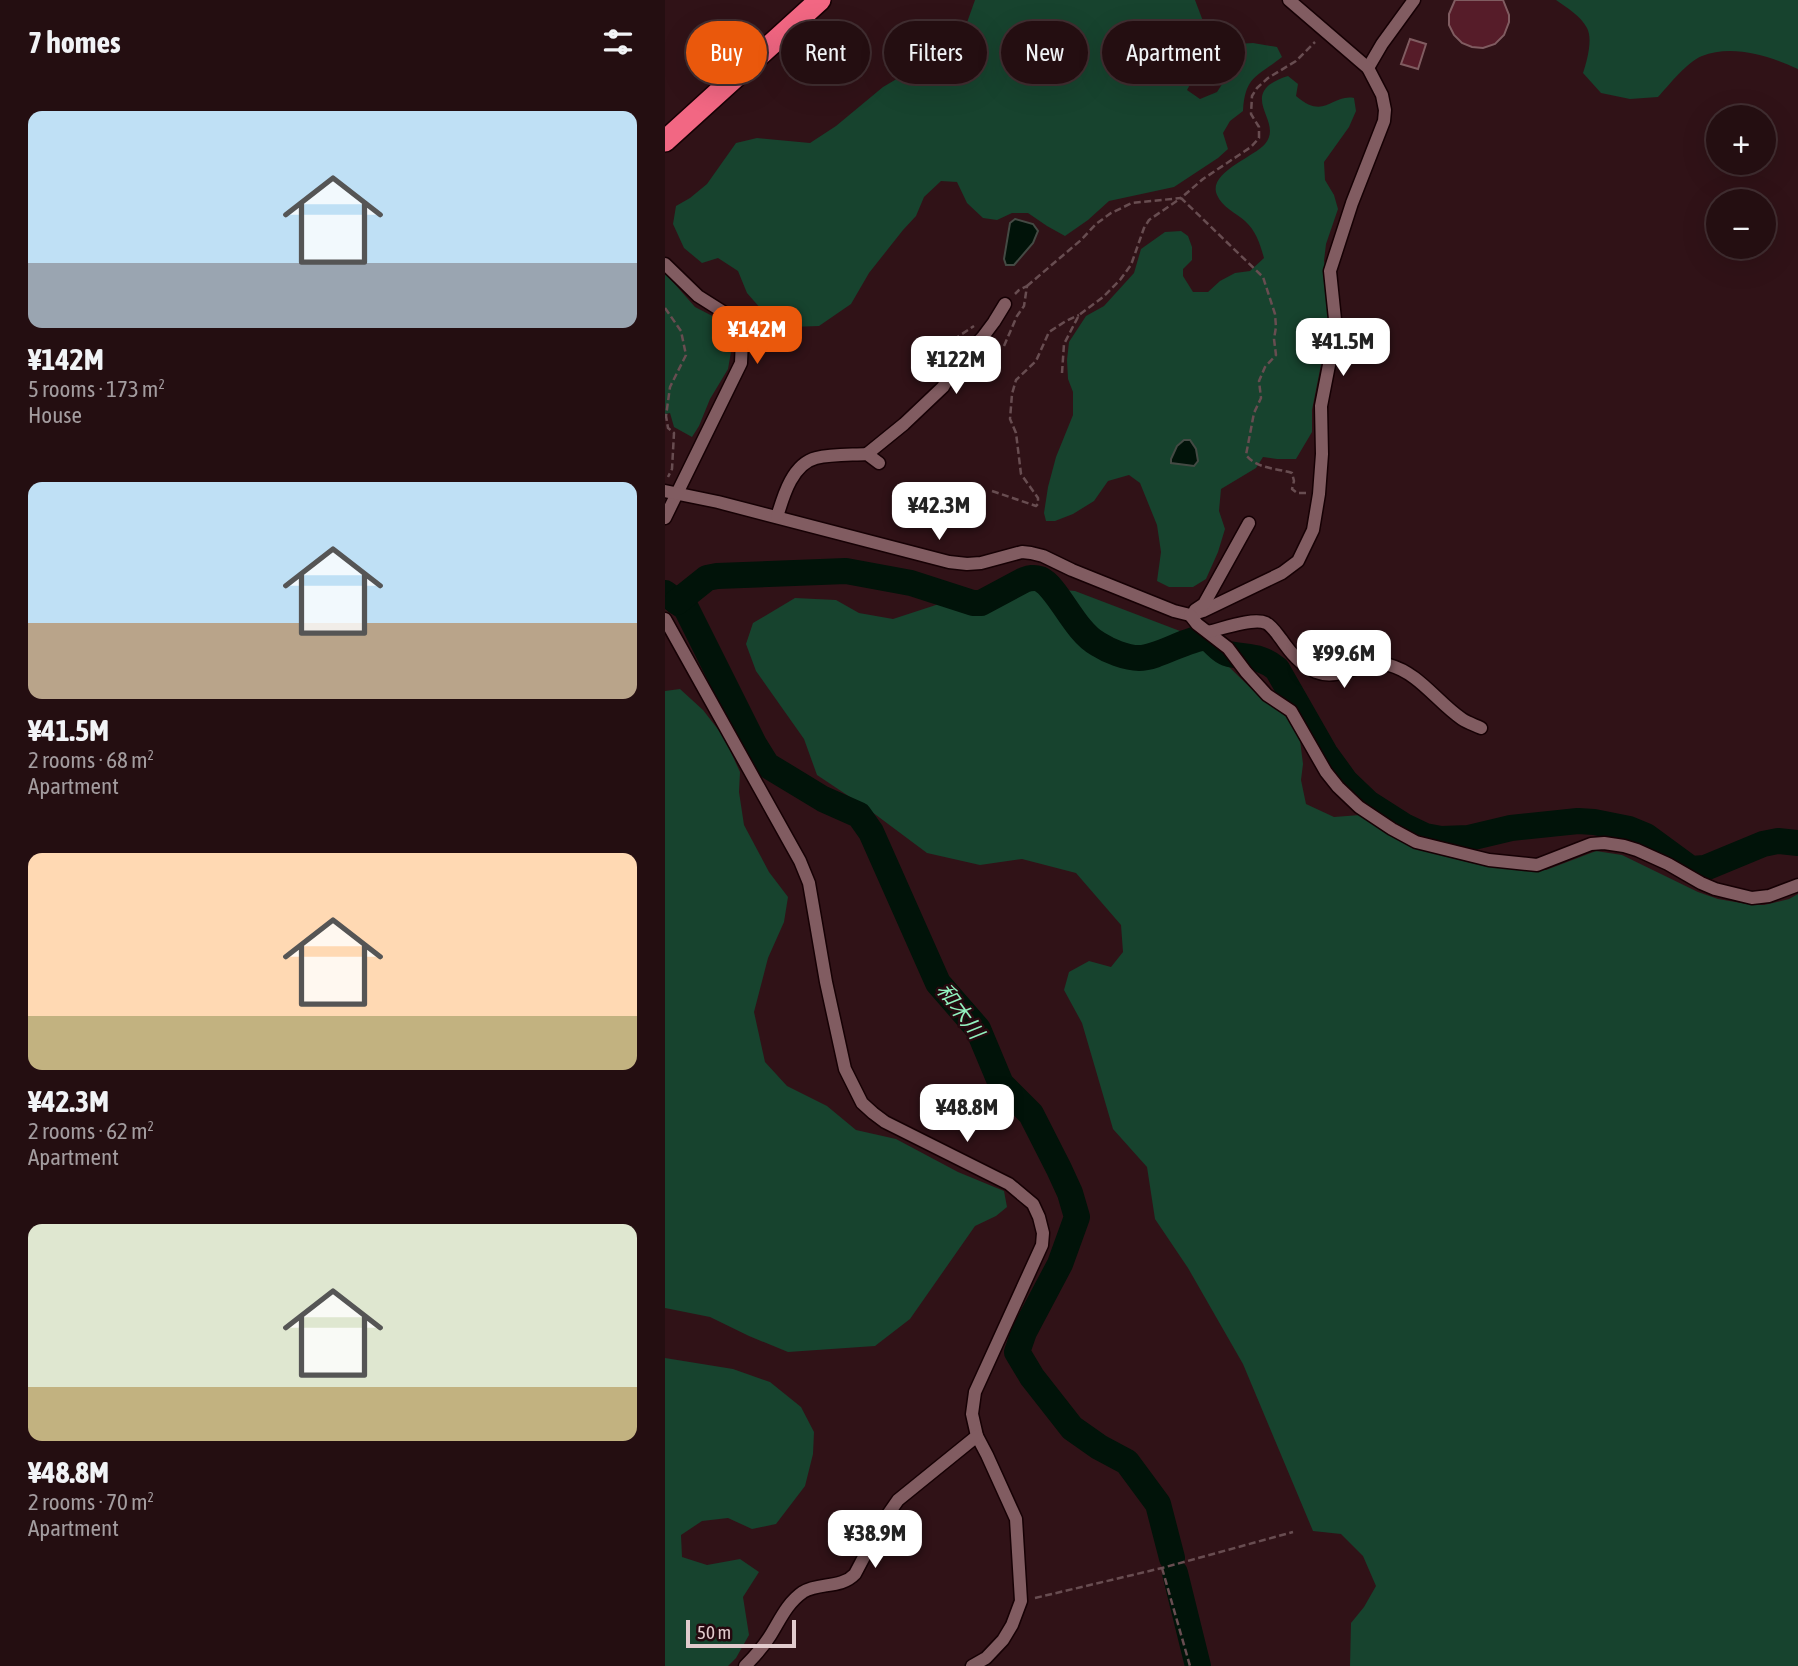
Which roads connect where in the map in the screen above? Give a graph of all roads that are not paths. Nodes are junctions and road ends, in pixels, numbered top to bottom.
1 (820, 0) edge
2 (1289, 0) edge
3 (1414, 0) edge
4 (1368, 68) junction
5 (665, 141) edge
6 (665, 264) edge
7 (1005, 304) dead end
8 (867, 454) junction
9 (879, 463) dead end
10 (671, 493) edge
11 (777, 517) junction
12 (665, 518) edge
13 (1249, 523) dead end
14 (1190, 614) junction
15 (665, 619) edge
16 (1209, 632) junction
17 (1481, 728) dead end
18 (1798, 885) edge
19 (977, 1436) junction
20 (745, 1666) edge
21 (972, 1666) edge

1 - 5 highway
2 - 4 street
3 - 4 street
4 - 14 street
6 - 10 street
7 - 8 street
8 - 9 street
8 - 11 street
10 - 11 street
10 - 12 street
11 - 14 street
13 - 14 street
14 - 16 street
15 - 19 street
16 - 17 street
16 - 18 street
19 - 20 street
19 - 21 street

